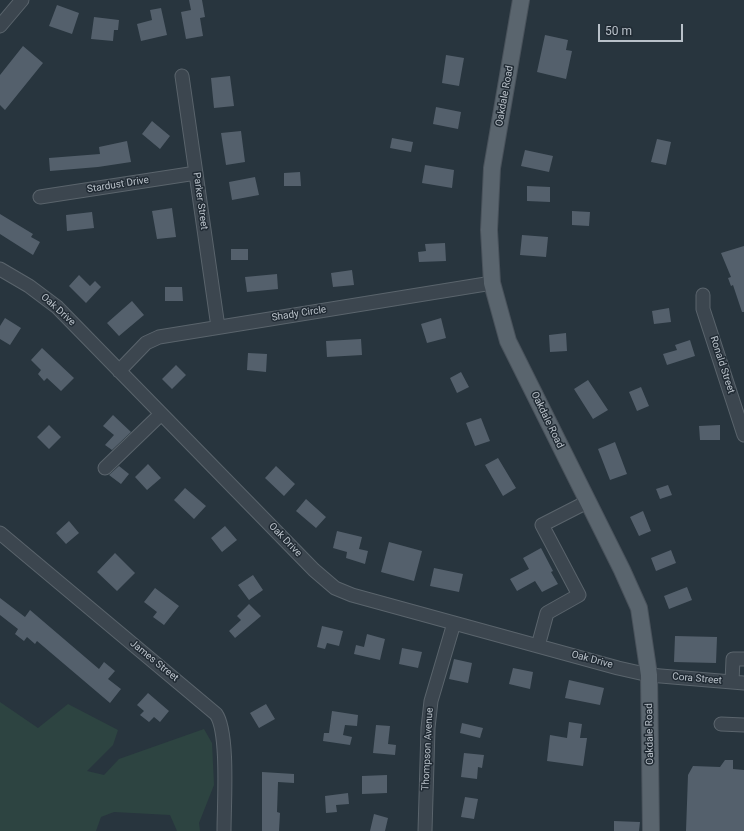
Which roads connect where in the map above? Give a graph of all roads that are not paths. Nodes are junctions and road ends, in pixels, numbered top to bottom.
1 (22, 0) edge
2 (521, 0) edge
3 (0, 26) edge
4 (182, 76) dead end
5 (196, 173) junction
6 (40, 197) dead end
7 (0, 268) edge
8 (492, 283) junction
9 (703, 295) dead end
10 (218, 327) junction
11 (119, 371) junction
12 (161, 414) junction
13 (744, 435) edge
14 (105, 468) dead end
15 (587, 502) junction
16 (0, 533) edge
17 (454, 623) junction
18 (538, 646) junction
19 (739, 659) edge
20 (649, 674) junction
21 (738, 683) edge
22 (721, 724) dead end
23 (744, 725) edge
24 (224, 831) edge
25 (425, 831) edge
26 (650, 831) edge

1 - 3 street
2 - 8 main road, Oakdale Road
4 - 5 street, Parker Street
5 - 6 street, Stardust Drive
5 - 10 street, Parker Street
7 - 11 street, Oak Drive
8 - 10 street, Shady Circle
8 - 15 main road, Oakdale Road
9 - 13 street, Ronald Street
10 - 11 street, Shady Circle
11 - 12 street, Oak Drive
12 - 14 street
12 - 17 street, Oak Drive
15 - 18 street
15 - 20 main road, Oakdale Road
16 - 24 street, James Street
17 - 18 street, Oak Drive
17 - 25 street, Thompson Avenue
18 - 20 street, Oak Drive
19 - 21 street
20 - 21 street, Cora Street
20 - 26 main road, Oakdale Road
22 - 23 street

